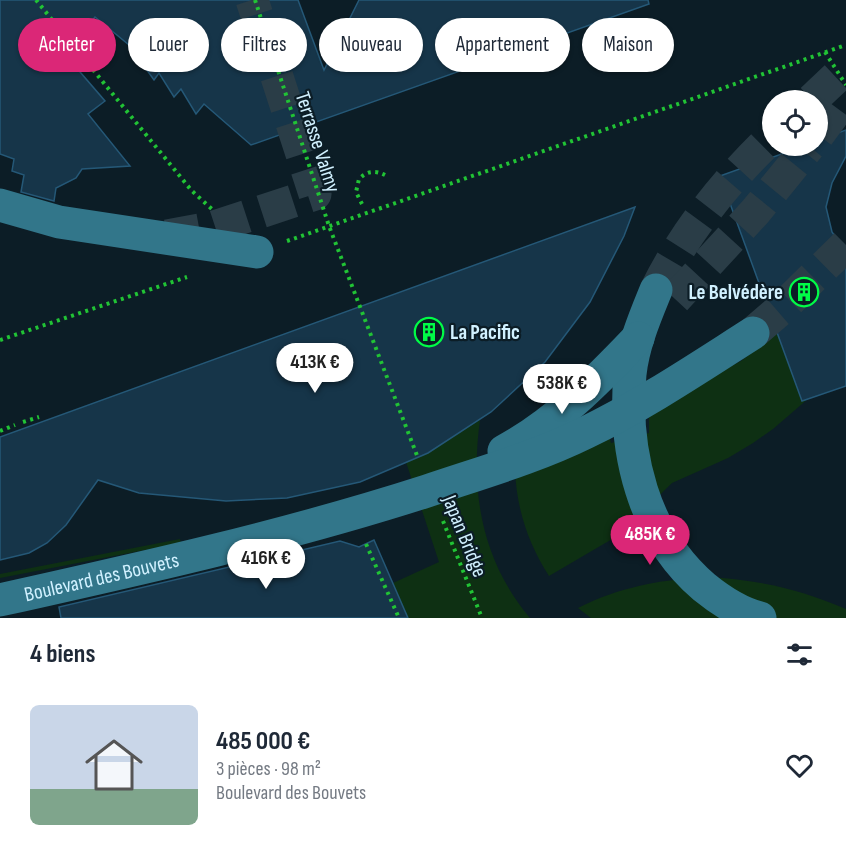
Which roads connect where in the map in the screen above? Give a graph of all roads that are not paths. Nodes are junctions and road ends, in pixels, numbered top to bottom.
1 (0, 205) edge
2 (257, 252) road end
3 (753, 333) tunnel mouth
4 (376, 507) junction
5 (0, 600) edge
6 (760, 618) edge

1 - 2 street
3 - 4 street
4 - 5 street, Boulevard des Bouvets
4 - 6 street

